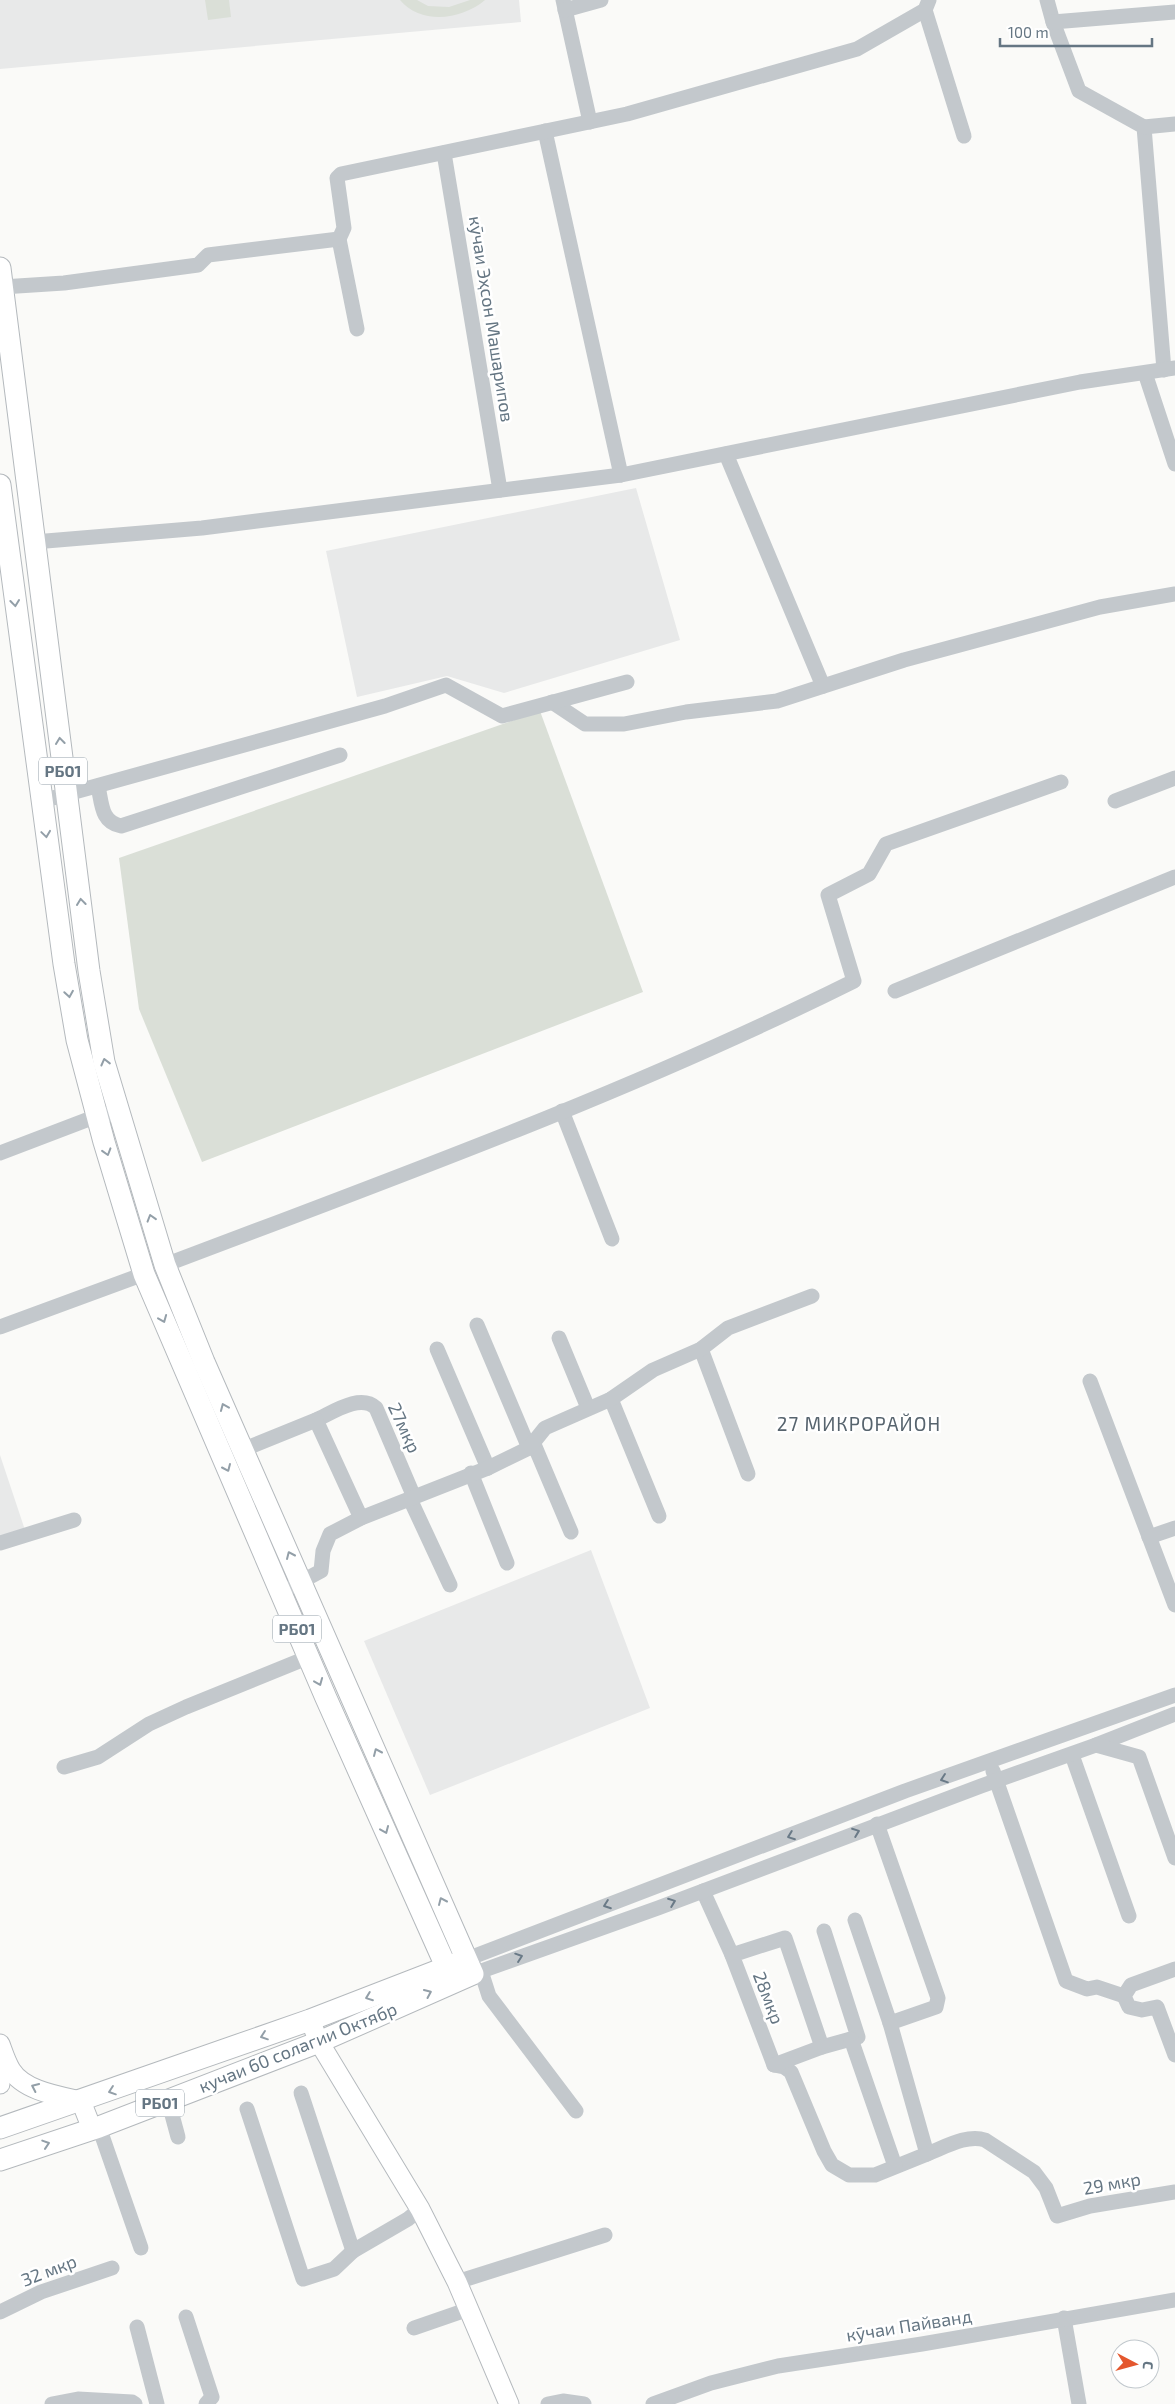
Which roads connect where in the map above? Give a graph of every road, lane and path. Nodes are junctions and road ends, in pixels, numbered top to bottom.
1 (601, 0) edge
2 (1047, 0) edge
3 (564, 5) edge
4 (927, 5) edge
5 (1175, 12) edge
6 (1052, 22) junction
7 (590, 122) junction
8 (1175, 124) edge
9 (1144, 127) junction
10 (545, 132) junction
11 (964, 136) dead end
12 (444, 153) junction
13 (339, 239) junction
14 (1, 278) edge
15 (357, 329) dead end
16 (1170, 369) edge
17 (1145, 372) junction
18 (726, 454) junction
19 (1175, 464) edge
20 (621, 475) junction
21 (0, 485) edge
22 (500, 490) junction
23 (34, 542) junction
24 (7, 544) junction
25 (38, 565) junction
26 (11, 570) junction
27 (1175, 594) edge
28 (627, 682) dead end
29 (823, 686) junction
30 (552, 702) junction
31 (340, 755) dead end
32 (1175, 778) edge
33 (1061, 782) dead end
34 (98, 786) junction
35 (66, 795) junction
36 (42, 801) junction
37 (1115, 801) dead end
38 (1175, 877) edge
39 (895, 991) dead end
40 (562, 1111) junction
41 (120, 1113) junction
42 (97, 1116) junction
43 (0, 1153) edge
44 (612, 1239) dead end
45 (165, 1265) junction
46 (144, 1274) junction
47 (812, 1296) dead end
48 (477, 1325) dead end
49 (0, 1327) edge
50 (560, 1338) dead end
51 (437, 1349) dead end
52 (701, 1349) junction
53 (1090, 1381) dead end
54 (611, 1399) junction
55 (588, 1408) junction
56 (316, 1420) junction
57 (531, 1445) junction
58 (242, 1450) junction
59 (488, 1468) junction
60 (471, 1473) junction
61 (748, 1474) dead end
62 (412, 1498) junction
63 (659, 1516) dead end
64 (361, 1518) junction
65 (74, 1520) dead end
66 (1175, 1528) edge
67 (571, 1532) dead end
68 (1149, 1537) junction
69 (0, 1543) edge
70 (506, 1563) dead end
71 (302, 1582) junction
72 (450, 1585) dead end
73 (280, 1591) junction
74 (1175, 1605) edge
75 (309, 1657) junction
76 (1175, 1695) edge
77 (1175, 1714) edge
78 (1096, 1745) junction
79 (1072, 1755) junction
80 (990, 1763) junction
81 (64, 1766) dead end
82 (997, 1780) junction
83 (876, 1824) junction
84 (1175, 1858) edge
85 (703, 1891) junction
86 (634, 1895) junction
87 (640, 1914) junction
88 (576, 1916) junction
89 (1129, 1916) dead end
90 (856, 1920) dead end
91 (824, 1931) dead end
92 (582, 1935) junction
93 (732, 1955) junction
94 (474, 1968) junction
95 (1175, 1969) edge
96 (450, 1975) junction
97 (1124, 1996) junction
98 (310, 2020) junction
99 (890, 2023) junction
100 (852, 2039) junction
101 (319, 2042) junction
102 (0, 2044) edge
103 (822, 2047) junction
104 (1175, 2055) edge
105 (774, 2065) junction
106 (0, 2074) edge
107 (0, 2084) edge
108 (301, 2093) dead end
109 (168, 2100) junction
110 (81, 2101) junction
111 (247, 2109) dead end
112 (576, 2111) dead end
113 (0, 2128) edge
114 (99, 2132) junction
115 (178, 2137) dead end
116 (928, 2154) junction
117 (0, 2160) edge
118 (895, 2166) junction
119 (1175, 2192) edge
120 (420, 2209) junction
121 (605, 2236) dead end
122 (141, 2248) dead end
123 (353, 2251) junction
124 (112, 2268) dead end
125 (458, 2282) junction
126 (1175, 2300) edge
127 (469, 2309) junction
128 (0, 2312) edge
129 (186, 2317) dead end
130 (1064, 2318) junction
131 (138, 2327) dead end
132 (414, 2328) dead end
133 (52, 2404) edge
134 (135, 2404) edge
135 (157, 2404) edge
136 (206, 2404) edge
137 (509, 2404) edge
138 (548, 2404) edge
139 (584, 2404) edge
140 (653, 2404) edge
141 (1079, 2404) edge

1 - 3 street
2 - 6 street
3 - 7 street
4 - 7 street
4 - 11 street
5 - 6 street
6 - 9 street
7 - 10 street
8 - 9 street
9 - 16 street
10 - 12 street
10 - 20 street
12 - 13 street
12 - 22 street, кӯчаи Эҳсон Машарипов
13 - 14 street
13 - 15 street
14 - 23 highway, РБ01
16 - 17 street
17 - 18 street
17 - 19 street
18 - 20 street
18 - 29 street
20 - 22 street
21 - 24 highway, РБ01
22 - 23 street
23 - 24 highway
23 - 25 highway, РБ01
24 - 26 highway, РБ01
25 - 26 highway
35 -> 25 highway, РБ01
26 -> 36 highway, РБ01
27 - 29 street
28 - 30 street
29 - 30 street
30 - 34 street
31 - 34 street
32 - 37 street
33 - 40 street
34 - 35 street
35 - 36 street
41 -> 35 highway, РБ01
36 -> 42 highway, РБ01
38 - 39 street
40 - 44 street
40 - 45 street
41 - 42 street
45 -> 41 highway, РБ01
42 - 43 street
42 -> 46 highway, РБ01
58 -> 45 highway, РБ01
46 - 49 street
46 -> 73 highway, РБ01
47 - 52 street
48 - 57 street
50 - 55 street
51 - 59 street
52 - 54 street
52 - 61 street
53 - 68 street
54 - 55 street
54 - 63 street
55 - 57 street
56 - 58 street, 27мкр
56 - 62 street, 27мкр
56 - 64 street
57 - 59 street
57 - 67 street
71 -> 58 highway, РБ01
59 - 60 street
60 - 62 street
60 - 70 street
62 - 64 street
62 - 72 street, 27мкр
64 - 71 street
65 - 69 street
66 - 68 street
68 - 74 street
71 - 73 street
94 -> 71 highway, РБ01
73 - 75 highway, РБ01
75 - 81 street
75 -> 96 highway, РБ01
76 - 80 street
77 - 78 street
78 - 79 street
78 - 84 street
79 - 82 street
79 - 89 street
80 - 82 street
80 -> 86 street
82 - 83 street
82 - 97 street
85 -> 83 street
83 - 99 street
87 -> 85 street
85 - 93 street
86 - 87 street
86 -> 88 street
87 - 92 street
88 - 92 street
88 - 94 street
90 - 99 street
91 - 100 street
94 -> 92 street
93 - 103 street, 28мкр
93 - 105 street, 28мкр
94 - 96 highway, РБ01
94 - 112 street
95 - 97 street
96 -> 98 highway, РБ01
101 -> 96 highway, кучаи 60 солагии Октябр / РБ01
97 - 104 street
98 - 101 main road
98 -> 110 highway, РБ01
99 - 116 street
100 - 103 street
100 - 118 street
101 - 109 highway, кучаи 60 солагии Октябр / РБ01
101 - 120 main road
110 -> 102 main road
103 - 105 street
105 - 118 street
106 - 107 main road
108 - 123 street
109 - 114 highway, кучаи 60 солагии Октябр / РБ01
109 - 115 street
110 - 113 highway, РБ01
110 - 114 main road
111 - 123 street
117 -> 114 highway, кучаи 60 солагии Октябр / РБ01
114 - 122 street
116 - 118 street
116 - 119 street, 29 мкр
120 - 123 street
120 - 125 main road
121 - 125 street
124 - 128 street, 32 мкр
125 - 127 main road
126 - 130 street, кӯчаи Пайванд
127 - 132 street
127 - 137 main road
129 - 136 street
130 - 140 street, кӯчаи Пайванд
130 - 141 street
131 - 135 street
133 - 134 street
138 - 139 street

